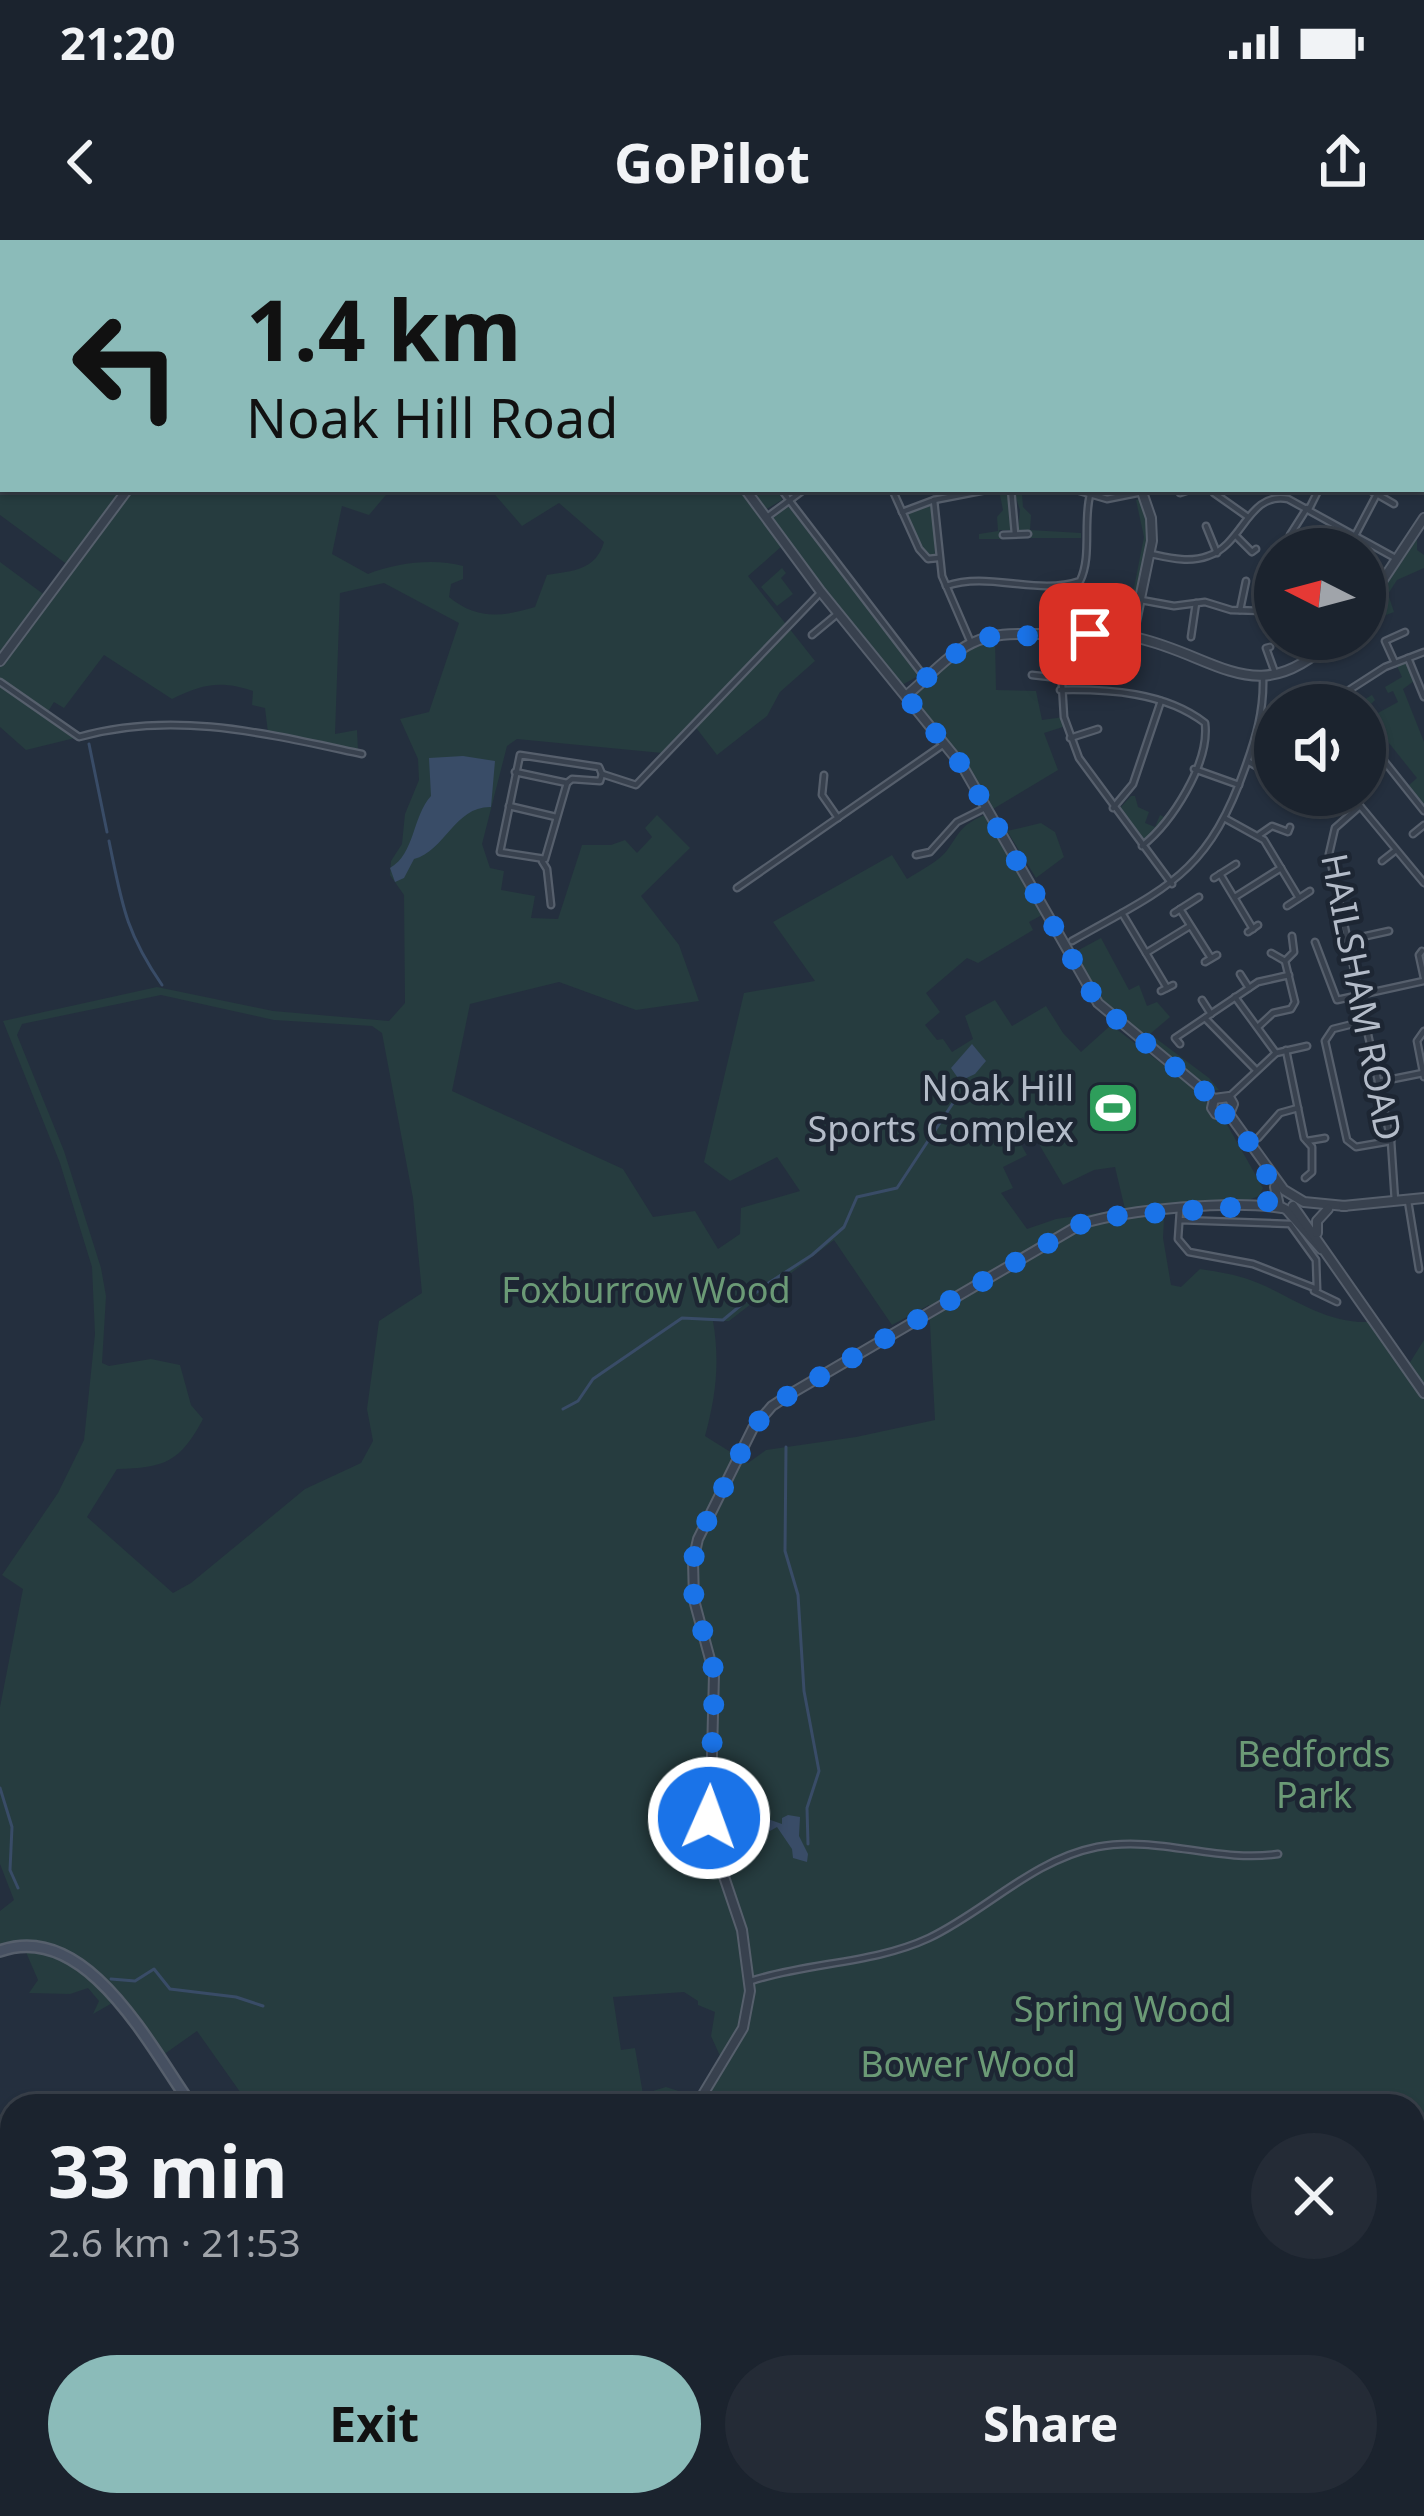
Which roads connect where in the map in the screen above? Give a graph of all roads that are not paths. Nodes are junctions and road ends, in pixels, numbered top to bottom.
1 (126, 492) edge
2 (747, 492) edge
3 (783, 492) edge
4 (800, 492) edge
5 (893, 492) edge
6 (976, 492) edge
7 (1011, 492) edge
8 (1082, 492) edge
9 (1136, 492) edge
10 (1142, 492) edge
11 (1183, 492) edge
12 (1317, 492) edge
13 (1373, 492) edge
14 (1180, 493) dead end
15 (1214, 493) dead end
16 (1377, 494) junction
17 (1090, 495) junction
18 (788, 499) junction
19 (934, 500) junction
20 (1394, 504) dead end
21 (1308, 509) junction
22 (902, 512) junction
23 (766, 517) junction
24 (1249, 517) junction
25 (1424, 518) edge
26 (1206, 526) dead end
27 (1295, 528) edge
28 (1342, 528) edge
29 (1359, 528) edge
30 (1015, 534) junction
31 (1028, 534) dead end
32 (1003, 535) dead end
33 (1236, 536) junction
34 (1254, 550) edge
35 (1216, 553) junction
36 (1386, 553) edge
37 (1150, 554) junction
38 (938, 558) junction
39 (1397, 559) junction
40 (1386, 576) edge
41 (1246, 581) dead end
42 (946, 586) junction
43 (821, 592) junction
44 (1140, 600) junction
45 (1196, 603) junction
46 (1254, 609) edge
47 (1240, 610) junction
48 (838, 613) junction
49 (1405, 632) dead end
50 (812, 634) dead end
51 (1060, 634) junction
52 (1132, 637) junction
53 (1191, 637) dead end
54 (971, 643) junction
55 (1424, 652) edge
56 (1408, 658) junction
57 (1270, 660) edge
58 (1309, 660) edge
59 (0, 661) edge
60 (1395, 663) junction
61 (1032, 676) dead end
62 (1276, 676) junction
63 (1263, 677) junction
64 (1059, 678) junction
65 (926, 679) junction
66 (0, 682) edge
67 (1263, 684) edge
68 (1359, 684) edge
69 (1060, 690) junction
70 (906, 696) junction
71 (1424, 697) edge
72 (1161, 701) junction
73 (1098, 729) dead end
74 (1070, 738) junction
75 (1254, 741) edge
76 (945, 743) junction
77 (362, 754) dead end
78 (1247, 762) junction
79 (1386, 764) edge
80 (1254, 766) edge
81 (1194, 769) junction
82 (515, 772) junction
83 (602, 774) junction
84 (824, 775) dead end
85 (568, 783) junction
86 (1239, 784) junction
87 (508, 805) junction
88 (987, 807) junction
89 (1113, 808) junction
90 (1424, 812) edge
91 (1349, 816) edge
92 (1368, 816) edge
93 (556, 817) junction
94 (839, 818) junction
95 (1226, 819) junction
96 (1424, 825) edge
97 (1291, 827) dead end
98 (1413, 833) dead end
99 (1259, 835) junction
100 (1142, 846) junction
101 (1396, 850) junction
102 (916, 856) dead end
103 (542, 861) junction
104 (1382, 861) dead end
105 (1236, 864) dead end
106 (1280, 868) junction
107 (1424, 883) edge
108 (1172, 884) junction
109 (737, 888) dead end
110 (1310, 891) dead end
111 (1199, 897) dead end
112 (1234, 897) junction
113 (1299, 898) junction
114 (551, 905) dead end
115 (1287, 905) dead end
116 (1121, 913) junction
117 (1190, 926) junction
118 (1253, 929) dead end
119 (1389, 931) dead end
120 (1292, 936) dead end
121 (1072, 940) dead end
122 (1348, 940) junction
123 (1315, 942) dead end
124 (1422, 951) edge
125 (1146, 952) junction
126 (1271, 953) dead end
127 (1211, 958) dead end
128 (1285, 961) junction
129 (1240, 974) dead end
130 (1289, 975) junction
131 (1424, 979) edge
132 (1167, 988) dead end
133 (1249, 988) junction
134 (1360, 996) junction
135 (1235, 998) junction
136 (1202, 1000) dead end
137 (1208, 1016) junction
138 (1365, 1021) junction
139 (1259, 1026) junction
140 (1170, 1030) dead end
141 (1424, 1031) edge
142 (1307, 1046) dead end
143 (1286, 1050) junction
144 (1276, 1053) junction
145 (1256, 1070) junction
146 (1424, 1075) edge
147 (1378, 1082) junction
148 (1229, 1097) junction
149 (1214, 1099) junction
150 (1298, 1108) junction
151 (1229, 1114) junction
152 (1258, 1138) dead end
153 (1325, 1138) dead end
154 (1391, 1141) junction
155 (1307, 1142) junction
156 (1305, 1178) dead end
157 (1424, 1198) edge
158 (1395, 1201) junction
159 (1408, 1201) junction
160 (1287, 1202) junction
161 (1346, 1206) junction
162 (1328, 1209) junction
163 (1180, 1215) junction
164 (1318, 1237) junction
165 (1330, 1257) junction
166 (1419, 1269) dead end
167 (1314, 1291) junction
168 (1337, 1302) dead end
169 (1424, 1394) edge
170 (1278, 1854) dead end
171 (0, 1952) edge
172 (750, 1981) junction
173 (183, 2094) edge
174 (703, 2094) edge

1 - 59 street
2 - 23 street
3 - 18 street
4 - 18 street
5 - 22 street
6 - 19 street
7 - 30 street
8 - 17 street
9 - 17 street
10 - 37 street
11 - 14 street
12 - 21 street
13 - 16 street
15 - 24 street
16 - 20 street
16 - 29 street
17 - 42 street
18 - 23 street
18 - 65 street
19 - 22 street
19 - 38 street
21 - 24 street
21 - 27 street
21 - 28 street
22 - 38 street
23 - 43 street
24 - 33 street
25 - 39 street
26 - 35 street
30 - 31 street
30 - 32 street
33 - 34 street
33 - 35 street
35 - 37 street
36 - 39 street
37 - 44 street
38 - 42 street
39 - 40 street
41 - 47 street
42 - 54 street
43 - 48 street
43 - 83 street
44 - 45 street
44 - 52 street
45 - 47 street
45 - 53 street
46 - 47 street
48 - 50 street
48 - 70 street
49 - 60 street
51 - 52 street
51 - 54 street
51 - 64 street
52 - 63 street
54 - 65 street
55 - 56 street
56 - 60 street
56 - 71 street
57 - 62 street
58 - 62 street
60 - 68 street
61 - 64 street
62 - 63 street
63 - 67 street
64 - 69 street
65 - 70 street
66 - 77 street
69 - 72 street
69 - 74 street
70 - 76 street
72 - 81 street
72 - 89 street
73 - 74 street
74 - 89 street
75 - 78 street
76 - 88 street
76 - 94 street
78 - 80 street
78 - 86 street
79 - 90 street
81 - 86 street
81 - 100 street
82 - 83 street
82 - 85 street
82 - 87 street
83 - 85 street
84 - 94 street
85 - 93 street
86 - 95 street
87 - 93 street
87 - 103 street
88 - 102 street
88 - 149 street
89 - 100 street
91 - 122 street, HAILSHAM ROAD
92 - 101 street
93 - 103 street
94 - 109 street
95 - 99 street
95 - 108 street
96 - 98 street
97 - 99 street
99 - 106 street
100 - 108 street
101 - 104 street
101 - 107 street
103 - 114 street
105 - 112 street
106 - 112 street
106 - 113 street
108 - 116 street
110 - 113 street
111 - 117 street
112 - 118 street
113 - 115 street
116 - 121 street
116 - 125 street
117 - 125 street
117 - 127 street
119 - 122 street
120 - 128 street
122 - 134 street, HAILSHAM ROAD
123 - 134 street
124 - 131 street
125 - 132 street
126 - 128 street
128 - 130 street
129 - 133 street
130 - 133 street
130 - 139 street
131 - 134 street
133 - 135 street
134 - 138 street, HAILSHAM ROAD
135 - 137 street
135 - 139 street
136 - 137 street
137 - 140 street
137 - 145 street
138 - 147 street, HAILSHAM ROAD
138 - 154 street
139 - 144 street
141 - 146 street
142 - 143 street
143 - 144 street
143 - 150 street
144 - 145 street
145 - 148 street
146 - 147 street
147 - 154 street, HAILSHAM ROAD
148 - 149 street
148 - 151 street
149 - 151 street
150 - 152 street
150 - 155 street
151 - 160 street
153 - 155 street
154 - 158 street, HAILSHAM ROAD
155 - 156 street
157 - 159 street
158 - 159 street
158 - 161 street
159 - 166 street
160 - 161 street
160 - 162 street
160 - 163 street
160 - 164 street
160 - 165 street
161 - 162 street
162 - 164 street
163 - 167 street
163 - 167 street
163 - 172 street
164 - 165 street
165 - 169 street
167 - 168 street
170 - 172 street
171 - 173 main road
172 - 174 street

